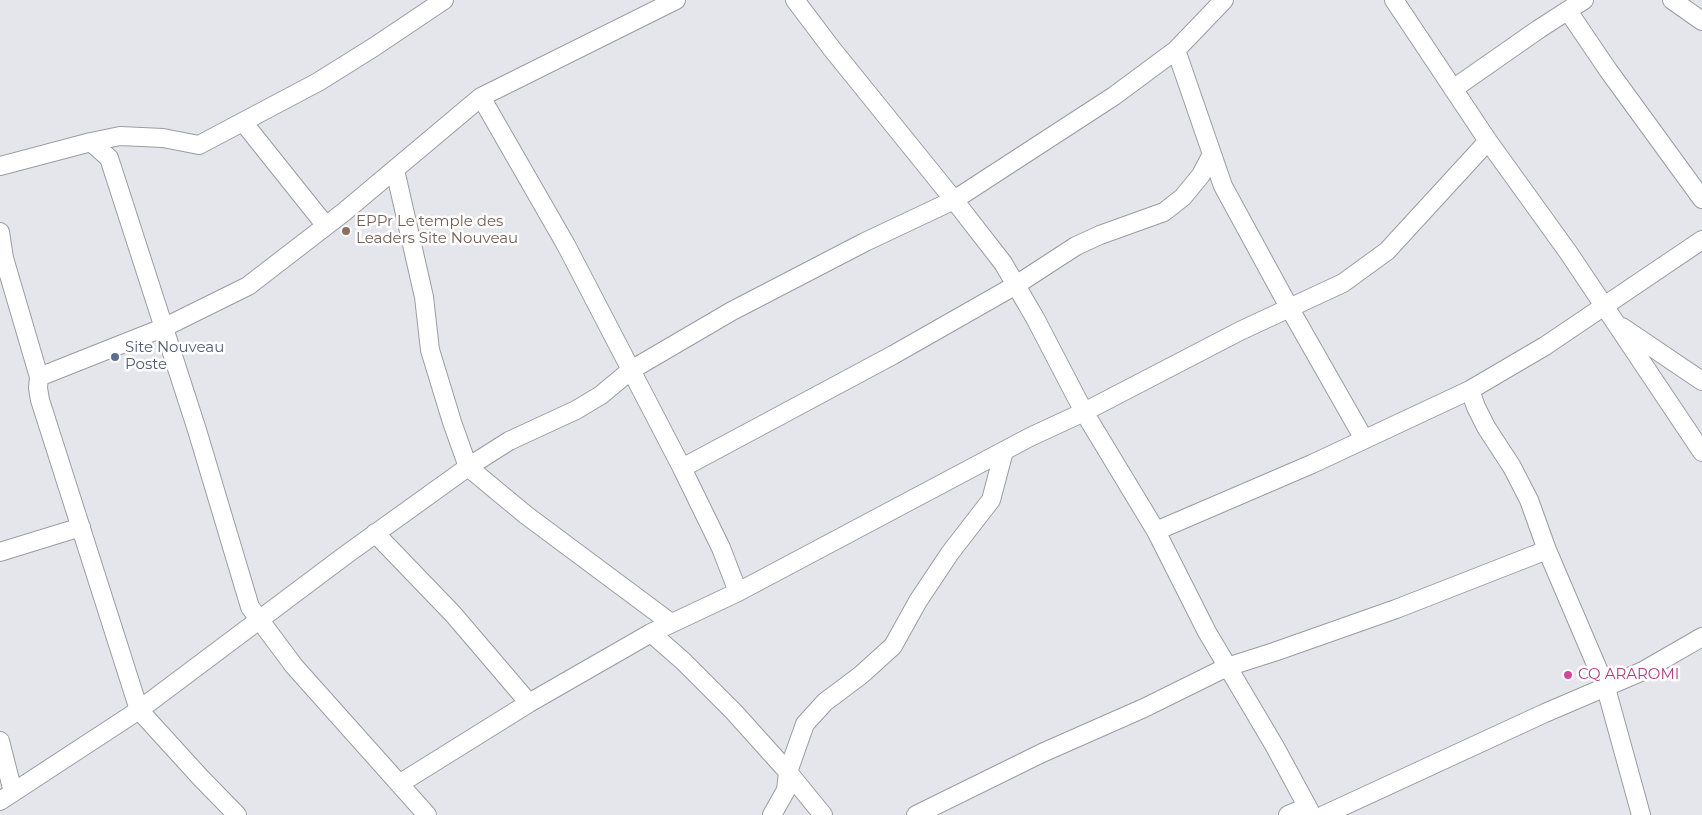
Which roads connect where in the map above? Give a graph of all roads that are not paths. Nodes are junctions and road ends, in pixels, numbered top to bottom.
1 (444, 0) edge
2 (676, 0) edge
3 (795, 0) edge
4 (1224, 0) edge
5 (1394, 0) edge
6 (1584, 0) edge
7 (1672, 0) edge
8 (1568, 11) junction
9 (1702, 21) edge
10 (1176, 50) junction
11 (1453, 89) junction
12 (481, 98) junction
13 (243, 122) junction
14 (1488, 141) junction
15 (91, 142) junction
16 (1212, 154) junction
17 (0, 166) edge
18 (395, 170) junction
19 (1702, 199) edge
20 (954, 200) junction
21 (326, 226) junction
22 (0, 232) edge
23 (1702, 240) edge
24 (1016, 285) junction
25 (1604, 306) junction
26 (1290, 309) junction
27 (1615, 322) junction
28 (165, 327) junction
29 (631, 370) junction
30 (39, 378) junction
31 (1702, 381) edge
32 (1470, 390) junction
33 (1084, 412) junction
34 (1364, 439) junction
35 (1004, 451) junction
36 (1702, 452) edge
37 (468, 467) junction
38 (682, 468) junction
39 (81, 527) junction
40 (1156, 531) junction
41 (375, 533) junction
42 (1547, 550) junction
43 (0, 552) edge
44 (738, 592) junction
45 (259, 620) junction
46 (670, 623) junction
47 (651, 633) junction
48 (1702, 637) edge
49 (1227, 667) junction
50 (1606, 688) junction
51 (529, 704) junction
52 (139, 710) junction
53 (0, 741) edge
54 (788, 772) junction
55 (399, 784) junction
56 (6, 797) edge
57 (1310, 811) edge
58 (237, 815) edge
59 (427, 815) edge
60 (772, 815) edge
61 (823, 815) edge
62 (916, 815) edge
63 (1288, 815) edge
64 (1324, 815) edge
65 (1641, 815) edge

1 - 13 street
2 - 12 street
3 - 20 street
4 - 10 street
5 - 11 street
6 - 8 street
7 - 9 street
8 - 11 street
8 - 19 street
10 - 16 street
10 - 20 street
11 - 14 street
12 - 18 street
12 - 29 street
13 - 15 street
13 - 21 street
14 - 25 street
14 - 26 street
15 - 17 street
15 - 28 street
16 - 24 street
16 - 26 street
18 - 21 street
18 - 37 street
20 - 24 street
20 - 29 street
21 - 28 street
22 - 30 street
23 - 25 street
24 - 33 street
24 - 38 street
25 - 27 street
25 - 32 street
26 - 33 street
26 - 34 street
27 - 31 street
27 - 36 street
28 - 30 street
28 - 45 street
29 - 37 street
29 - 38 street
30 - 39 street
32 - 34 street
32 - 42 street
33 - 35 street
33 - 40 street
34 - 40 street
35 - 44 street
35 - 54 street
37 - 41 street
37 - 46 street
38 - 44 street
39 - 43 street
39 - 52 street
40 - 49 street
41 - 45 street
41 - 51 street
42 - 49 street
42 - 50 street
44 - 46 street
45 - 52 street
45 - 55 street
46 - 47 street
47 - 51 street
47 - 54 street
48 - 50 street
49 - 57 street
49 - 62 street
50 - 64 street
50 - 65 street
51 - 55 street
52 - 56 street
52 - 58 street
53 - 56 street
54 - 60 street
54 - 61 street
55 - 59 street
57 - 63 street

